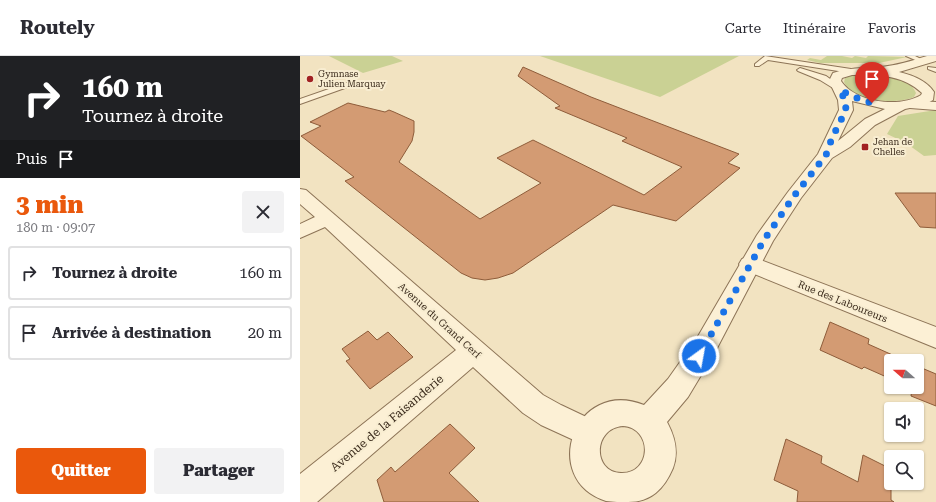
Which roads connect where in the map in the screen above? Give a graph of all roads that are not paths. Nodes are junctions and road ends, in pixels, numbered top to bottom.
1 (908, 56) edge
2 (768, 57) edge
3 (936, 57) edge
4 (757, 65) dead end
5 (931, 65) edge
6 (851, 71) junction
7 (879, 71) junction
8 (352, 84) dead end
9 (920, 84) junction
10 (838, 88) junction
11 (936, 92) edge
12 (300, 102) edge
13 (907, 106) junction
14 (936, 106) edge
15 (826, 155) junction
16 (300, 194) edge
17 (327, 219) junction
18 (300, 232) edge
19 (750, 264) junction
20 (936, 338) edge
21 (475, 350) junction
22 (648, 422) junction
23 (589, 433) junction
24 (602, 494) edge
25 (300, 495) edge

1 - 5 lane
2 - 4 lane
2 - 6 lane
2 - 10 lane
3 - 5 street
5 - 7 street
5 - 9 street
6 - 7 street
6 - 10 street
7 - 9 street
8 - 12 lane
9 - 11 street
9 - 13 street
10 - 13 street
10 - 15 street
13 - 14 street
13 - 15 street
15 - 19 street
16 - 17 street, Avenue du Grand Cerf
17 - 18 street
17 - 21 street, Avenue du Grand Cerf
19 - 20 street, Rue des Laboureurs
19 - 22 street
21 - 23 street, Avenue du Grand Cerf
21 - 25 street, Avenue de la Faisanderie
22 - 23 street
22 - 24 street
23 - 24 street

